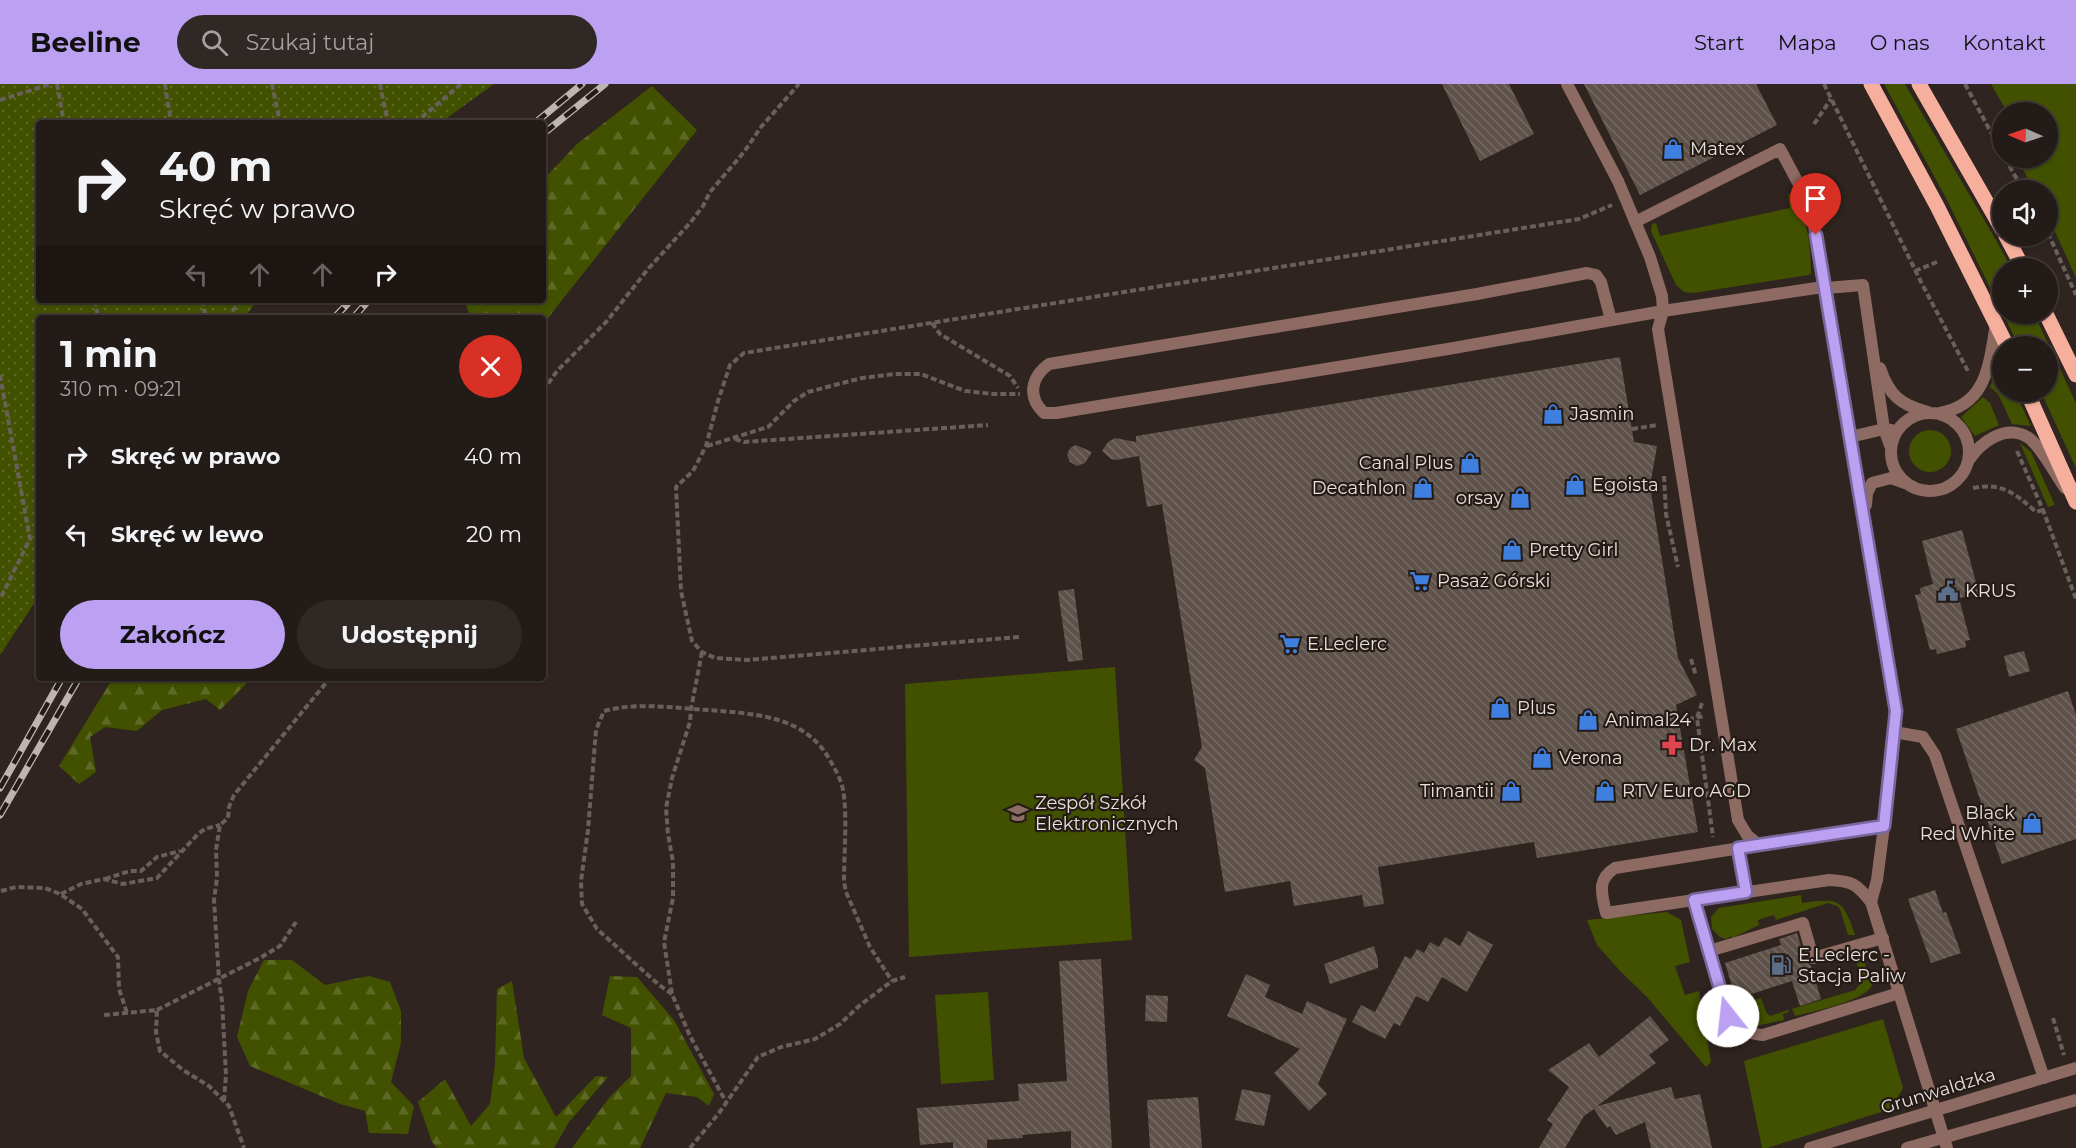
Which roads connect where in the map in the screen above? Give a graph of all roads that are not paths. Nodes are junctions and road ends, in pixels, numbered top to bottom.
1 (1567, 84) edge
2 (1870, 84) edge
3 (1918, 84) edge
4 (1992, 212) edge
5 (1635, 222) junction
6 (1826, 288) junction
7 (1663, 311) junction
8 (1992, 316) edge
9 (1611, 320) junction
10 (1996, 324) joint
11 (2051, 324) edge
12 (2002, 336) edge
13 (1872, 341) junction
14 (2076, 375) edge
15 (2031, 402) edge
16 (1934, 413) junction
17 (1884, 429) junction
18 (1898, 430) junction
19 (1850, 437) junction
20 (1891, 448) junction
21 (1969, 461) junction
22 (1906, 483) junction
23 (2076, 503) edge
24 (1864, 521) junction
25 (1894, 732) junction
26 (1884, 826) junction
27 (1759, 845) junction
28 (1738, 848) junction
29 (1746, 892) junction
30 (1694, 900) junction
31 (1871, 902) junction
32 (1883, 938) junction
33 (1709, 951) junction
34 (1899, 993) junction
35 (2076, 1068) edge
36 (2043, 1078) junction
37 (2076, 1100) edge
38 (1936, 1111) junction
39 (1945, 1143) edge
40 (1810, 1148) edge
41 (1907, 1148) edge

1 - 5 street
2 - 8 main road
3 - 4 main road
5 - 6 street
5 - 7 street
6 - 7 street
6 - 13 street
6 - 19 street
7 - 9 street
7 - 27 street
9 - 9 street
10 - 12 main road
10 - 16 street
11 - 14 main road
13 - 16 street
13 - 17 street
15 - 23 main road
16 - 18 street
16 - 21 street
17 - 18 street
17 - 19 street
17 - 20 street
18 - 20 street
19 - 24 street
20 - 22 street
21 - 22 street
21 - 23 street
22 - 24 street
24 - 25 street
25 - 26 street
25 - 36 street
26 - 27 street
26 - 31 street
27 - 28 street
28 - 29 street
28 - 30 street
29 - 30 street
29 - 31 street
30 - 33 street
31 - 32 street
32 - 33 street
32 - 34 street
33 - 34 street
34 - 38 street
35 - 36 street, Grunwaldzka
36 - 38 street, Grunwaldzka
37 - 39 street
38 - 39 street
38 - 40 street, Grunwaldzka
39 - 41 street

